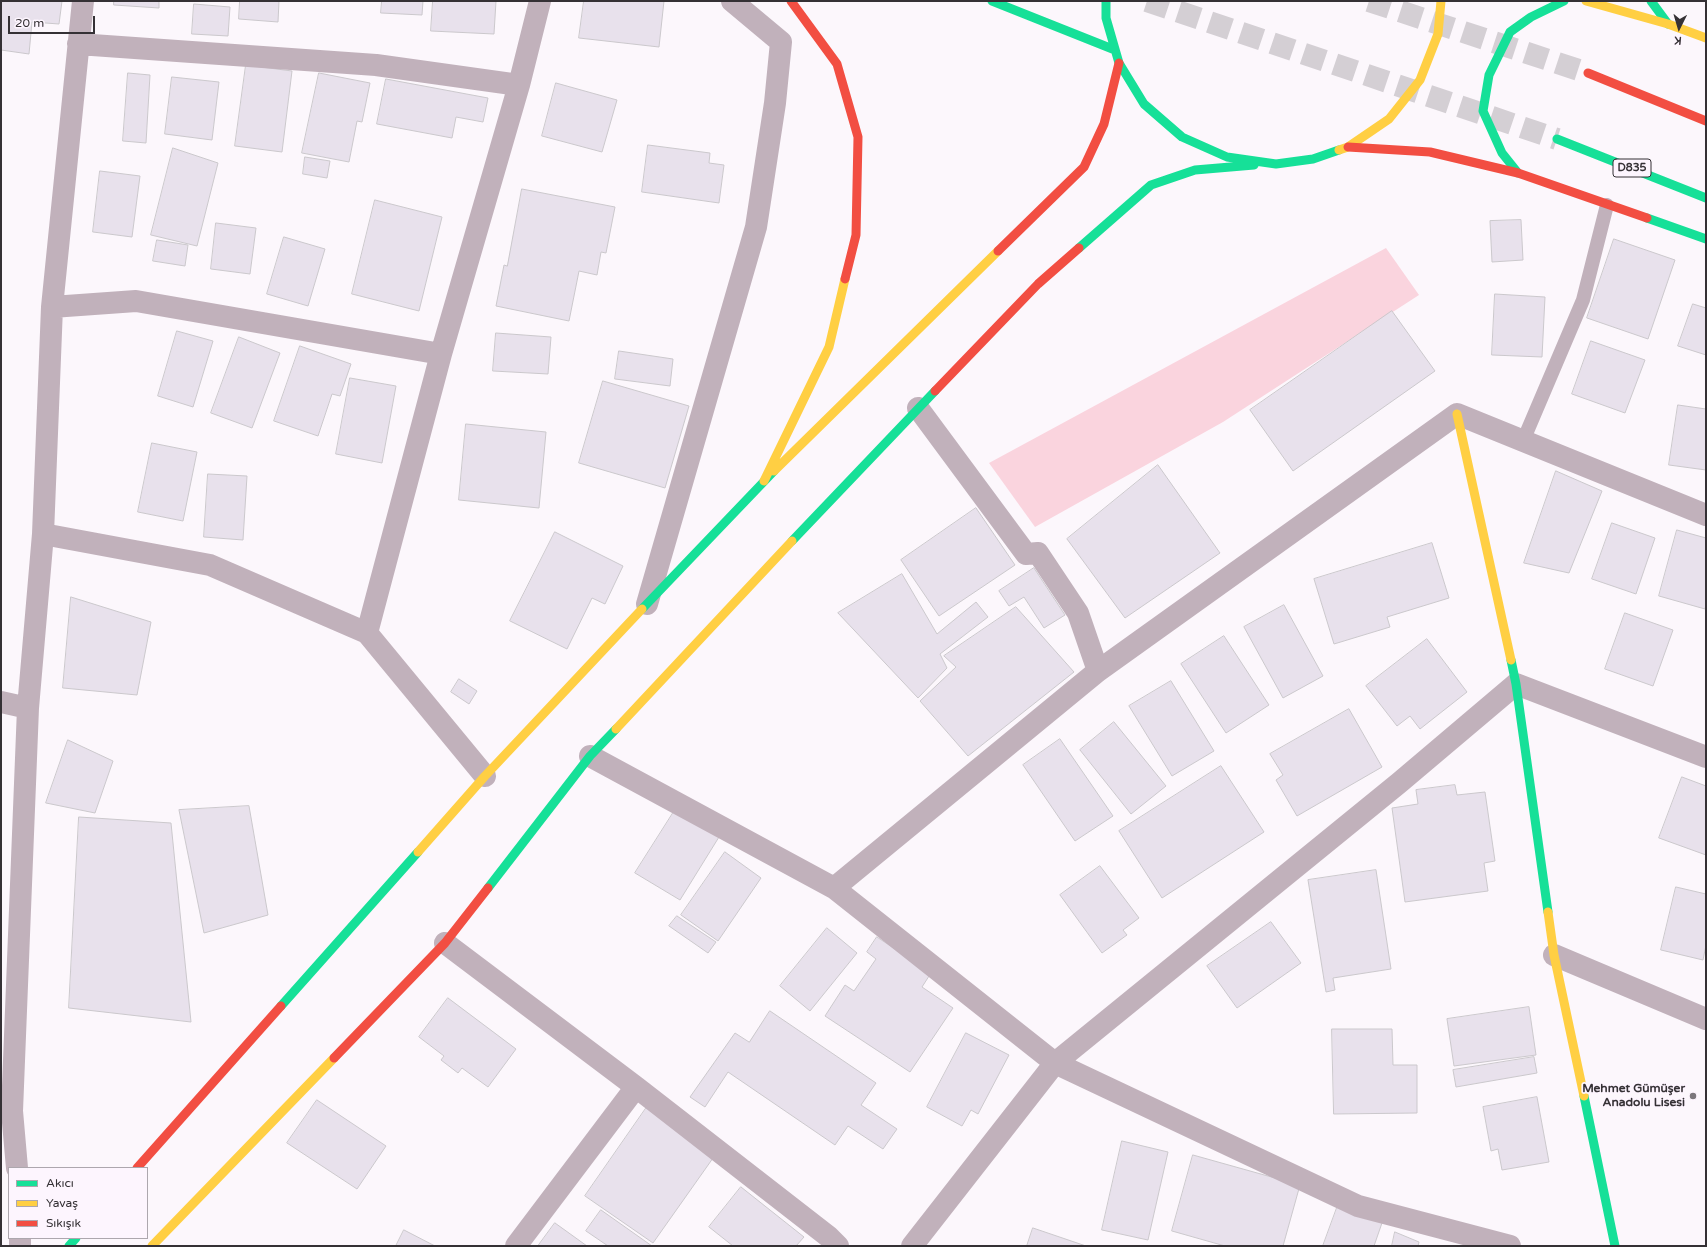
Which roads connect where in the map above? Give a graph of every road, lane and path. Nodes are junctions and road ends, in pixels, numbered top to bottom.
1 (83, 1) edge
2 (540, 1) edge
3 (732, 1) edge
4 (791, 1) edge
5 (992, 1) edge
6 (1106, 1) edge
7 (1441, 1) edge
8 (1564, 1) edge
9 (1586, 1) edge
10 (1651, 1) edge
11 (1668, 24) junction
12 (1706, 38) edge
13 (78, 44) junction
14 (1115, 50) junction
15 (1119, 63) junction
16 (1588, 73) tunnel mouth
17 (519, 85) junction
18 (1706, 121) edge
19 (1557, 139) tunnel mouth
20 (1348, 147) junction
21 (1276, 164) junction
22 (1518, 173) junction
23 (1706, 198) edge
24 (1607, 205) junction
25 (1706, 240) edge
26 (52, 307) junction
27 (441, 354) junction
28 (918, 408) junction
29 (1457, 414) junction
30 (1522, 441) junction
31 (764, 481) junction
32 (1706, 515) edge
33 (43, 534) junction
34 (647, 604) junction
35 (367, 633) junction
36 (1098, 671) junction
37 (1516, 684) junction
38 (1, 702) edge
39 (28, 708) junction
40 (590, 756) junction
41 (1706, 757) edge
42 (485, 776) junction
43 (834, 888) junction
44 (445, 942) junction
45 (1554, 955) junction
46 (1706, 1019) edge
47 (1055, 1063) junction
48 (636, 1087) junction
49 (17, 1167) edge
50 (138, 1167) edge
51 (830, 1243) edge
52 (152, 1246) edge
53 (516, 1246) edge
54 (912, 1246) edge
55 (1510, 1246) edge
56 (1615, 1246) edge

1 - 13 street
2 - 17 street
3 - 34 street
4 - 31 main road
5 - 14 main road
6 - 14 main road
7 - 20 main road
8 - 22 main road
9 - 11 main road
10 - 11 main road
11 - 12 main road
13 - 17 street
13 - 26 street
14 - 15 main road
15 - 21 main road
15 - 31 main road
16 - 18 main road
17 - 27 street
19 - 23 main road, D835
20 - 21 main road
20 - 22 main road
21 - 28 main road
22 - 24 main road
24 - 25 main road
24 - 30 lane
26 - 27 street
26 - 33 street
27 - 35 street
28 - 36 street
28 - 40 main road
29 - 30 street
29 - 36 street
29 - 37 main road
30 - 32 street
31 - 34 main road
33 - 35 street
33 - 39 street
34 - 42 main road
35 - 42 street
36 - 43 street
37 - 41 street
37 - 45 main road
37 - 47 street
38 - 39 street
39 - 49 street
40 - 43 street
40 - 44 main road
42 - 50 main road
43 - 47 street
44 - 48 street
44 - 52 main road
45 - 46 street
45 - 56 main road
47 - 54 street
47 - 55 street
48 - 51 street
48 - 53 street

